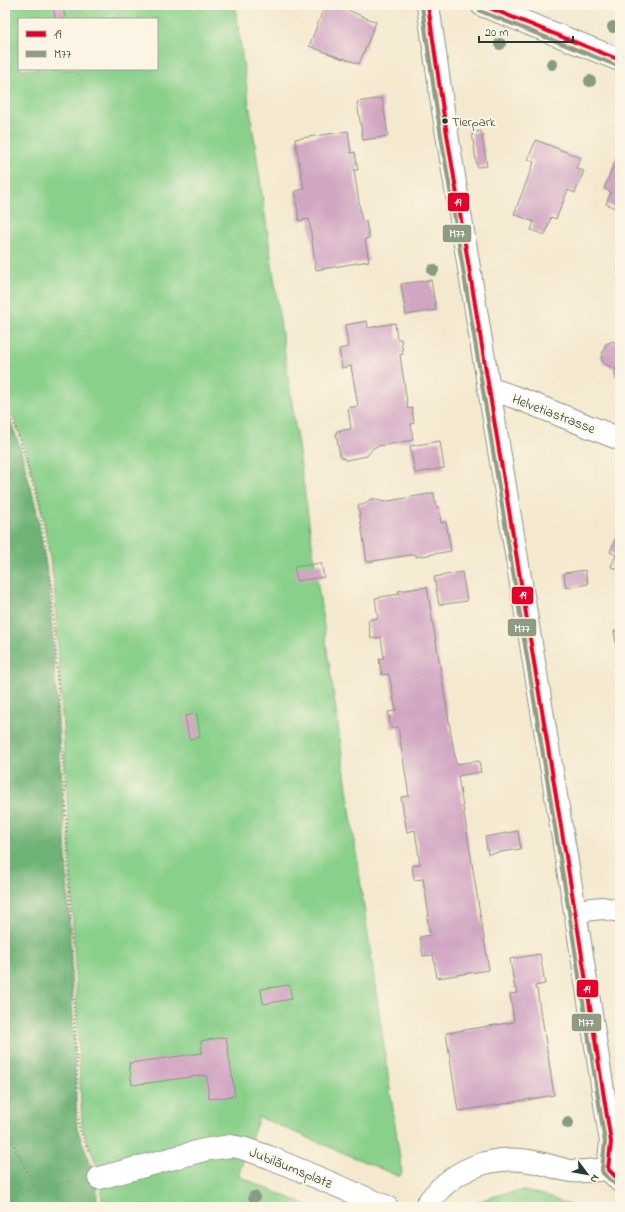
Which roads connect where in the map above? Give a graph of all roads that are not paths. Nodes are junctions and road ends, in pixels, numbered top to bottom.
1 (428, 5) edge
2 (482, 5) edge
3 (620, 60) edge
4 (489, 388) junction
5 (620, 438) edge
6 (575, 911) junction
7 (620, 911) edge
8 (614, 1175) edge
9 (99, 1178) road end
10 (387, 1207) edge
11 (425, 1207) edge

1 - 4 street
2 - 3 street
4 - 5 street, Helvetiastrasse
4 - 6 street
6 - 7 street
6 - 8 street
8 - 11 street
9 - 10 street, Jubiläumsplatz

